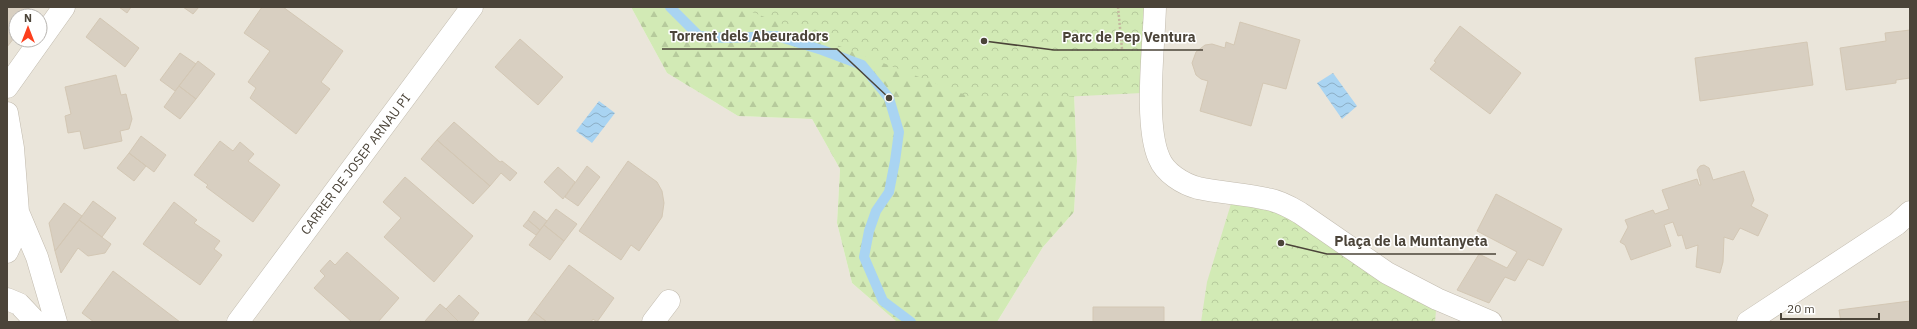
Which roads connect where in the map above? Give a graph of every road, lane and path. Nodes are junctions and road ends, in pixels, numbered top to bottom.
1 (64, 7) edge
2 (472, 7) edge
3 (1155, 7) edge
4 (7, 87) edge
5 (7, 113) edge
6 (11, 183) edge
7 (18, 212) junction
8 (1910, 212) edge
9 (7, 252) edge
10 (7, 299) edge
11 (669, 301) dead end
12 (36, 322) edge
13 (56, 322) edge
14 (238, 322) edge
15 (653, 322) edge
16 (1491, 322) edge
17 (1748, 322) edge

1 - 4 street
2 - 14 street, CARRER DE JOSEP ARNAU PI
3 - 16 street
5 - 6 street
6 - 7 street
7 - 9 street
7 - 13 street
8 - 17 street
10 - 12 street
11 - 15 street

